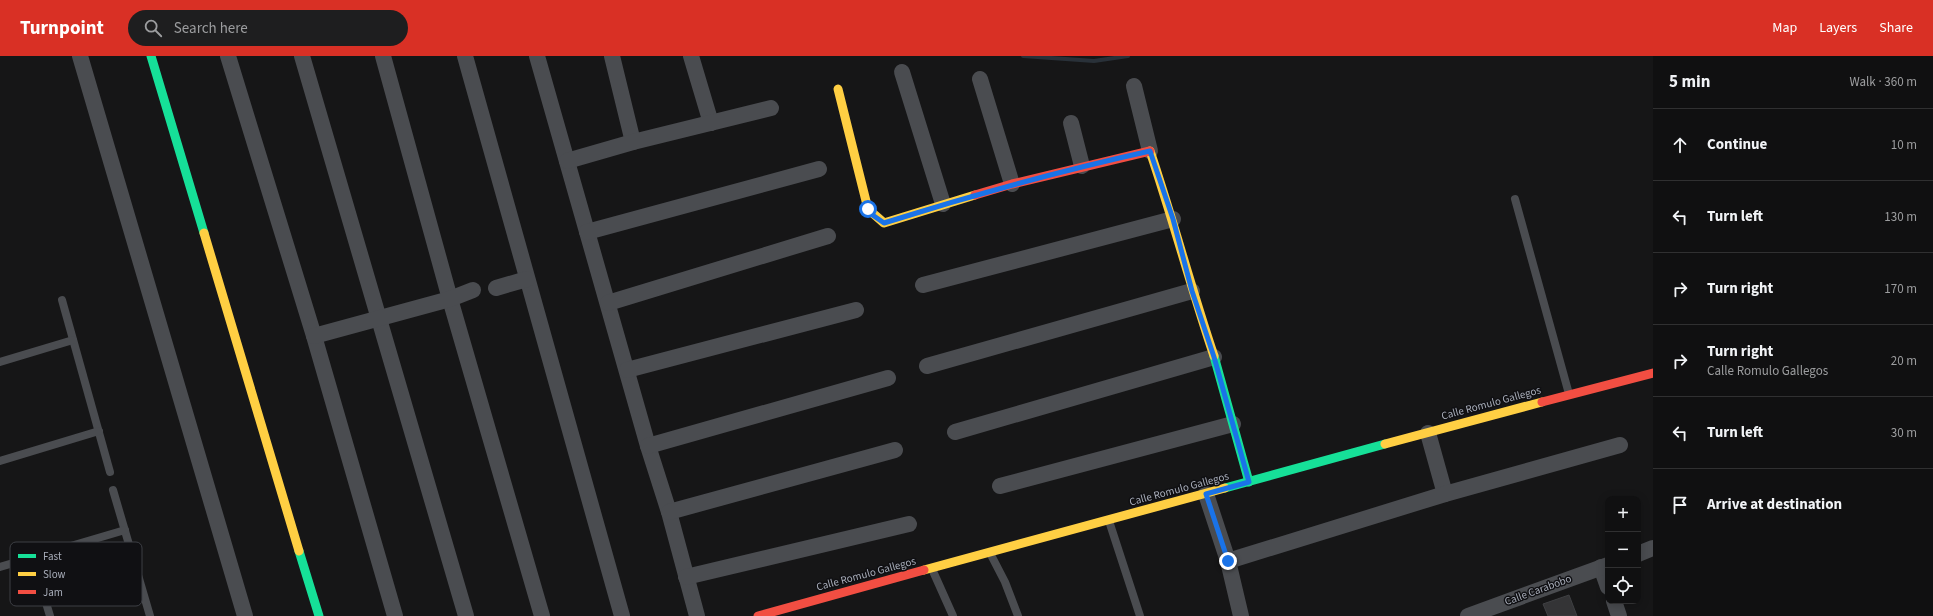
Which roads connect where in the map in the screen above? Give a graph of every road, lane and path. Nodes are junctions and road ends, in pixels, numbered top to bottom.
1 (80, 56) edge
2 (151, 56) edge
3 (228, 56) edge
4 (302, 56) edge
5 (383, 56) edge
6 (465, 56) edge
7 (537, 56) edge
8 (612, 56) edge
9 (691, 56) edge
10 (902, 72) dead end
11 (980, 79) dead end
12 (1134, 86) dead end
13 (838, 89) dead end
14 (772, 108) dead end
15 (711, 123) junction
16 (1071, 123) dead end
17 (633, 142) junction
18 (1150, 151) junction
19 (567, 161) junction
20 (1082, 166) junction
21 (819, 169) dead end
22 (1012, 184) junction
23 (1515, 198) dead end
24 (943, 204) junction
25 (1173, 219) junction
26 (587, 232) junction
27 (828, 236) dead end
28 (527, 279) junction
29 (923, 285) dead end
30 (496, 288) dead end
31 (473, 290) dead end
32 (1192, 291) junction
33 (450, 299) junction
34 (62, 300) dead end
35 (608, 303) junction
36 (856, 310) dead end
37 (379, 318) junction
38 (314, 336) junction
39 (73, 340) junction
40 (1214, 357) junction
41 (0, 362) edge
42 (927, 366) dead end
43 (627, 370) junction
44 (1653, 373) edge
45 (888, 378) dead end
46 (1569, 394) junction
47 (1233, 424) junction
48 (99, 431) junction
49 (955, 432) dead end
50 (1428, 433) junction
51 (1620, 445) dead end
52 (648, 446) junction
53 (895, 450) dead end
54 (0, 462) edge
55 (110, 472) dead end
56 (1249, 482) junction
57 (1000, 486) dead end
58 (113, 490) dead end
59 (1206, 494) junction
60 (1445, 494) junction
61 (669, 512) junction
62 (1109, 520) junction
63 (909, 524) dead end
64 (125, 530) junction
65 (84, 542) edge
66 (128, 542) edge
67 (1653, 548) edge
68 (990, 552) junction
69 (1641, 553) edge
70 (1228, 561) junction
71 (10, 564) edge
72 (1604, 566) edge
73 (0, 567) edge
74 (932, 568) junction
75 (686, 578) junction
76 (142, 588) edge
77 (1615, 604) edge
78 (47, 606) edge
79 (50, 616) edge
80 (150, 616) edge
81 (245, 616) edge
82 (319, 616) edge
83 (394, 616) edge
84 (466, 616) edge
85 (542, 616) edge
86 (622, 616) edge
87 (697, 616) edge
88 (758, 616) edge
89 (953, 616) edge
90 (1018, 616) edge
91 (1140, 616) edge
92 (1241, 616) edge
93 (1468, 616) edge
94 (1619, 616) edge

1 - 81 street
2 - 82 street
3 - 38 street
4 - 37 street
5 - 33 street
6 - 28 street
7 - 19 street
8 - 17 street
9 - 15 street
10 - 24 street
11 - 22 street
12 - 18 street
13 - 24 street
14 - 15 street
15 - 17 street
16 - 20 street
17 - 19 street
18 - 20 street
18 - 25 street
19 - 26 street
20 - 22 street
21 - 26 street
22 - 24 street
23 - 46 lane
25 - 29 street
25 - 32 street
26 - 35 street
27 - 35 street
28 - 30 street
28 - 86 street
31 - 33 street
32 - 40 street
32 - 42 street
33 - 37 street
33 - 85 street
34 - 39 lane
35 - 43 street
36 - 43 street
37 - 38 street
37 - 84 street
38 - 83 street
39 - 41 lane
39 - 48 lane
40 - 47 street
40 - 49 street
43 - 52 street
44 - 46 street, Calle Romulo Gallegos
45 - 52 street
46 - 50 street, Calle Romulo Gallegos
47 - 56 street
47 - 57 street
48 - 54 lane
48 - 55 lane
50 - 56 street, Calle Romulo Gallegos
50 - 60 street
51 - 60 street
52 - 61 street
53 - 61 street
56 - 59 street, Calle Romulo Gallegos
58 - 64 lane
59 - 62 street, Calle Romulo Gallegos
59 - 70 street
60 - 70 street
61 - 75 street
62 - 68 street, Calle Romulo Gallegos
62 - 91 lane
63 - 75 street
64 - 65 lane
64 - 66 lane
67 - 69 street
68 - 74 street, Calle Romulo Gallegos
68 - 90 lane
70 - 92 street
71 - 73 lane
72 - 93 street, Calle Carabobo
74 - 88 street, Calle Romulo Gallegos
74 - 89 lane
75 - 87 street
76 - 80 lane
77 - 94 street
78 - 79 lane

